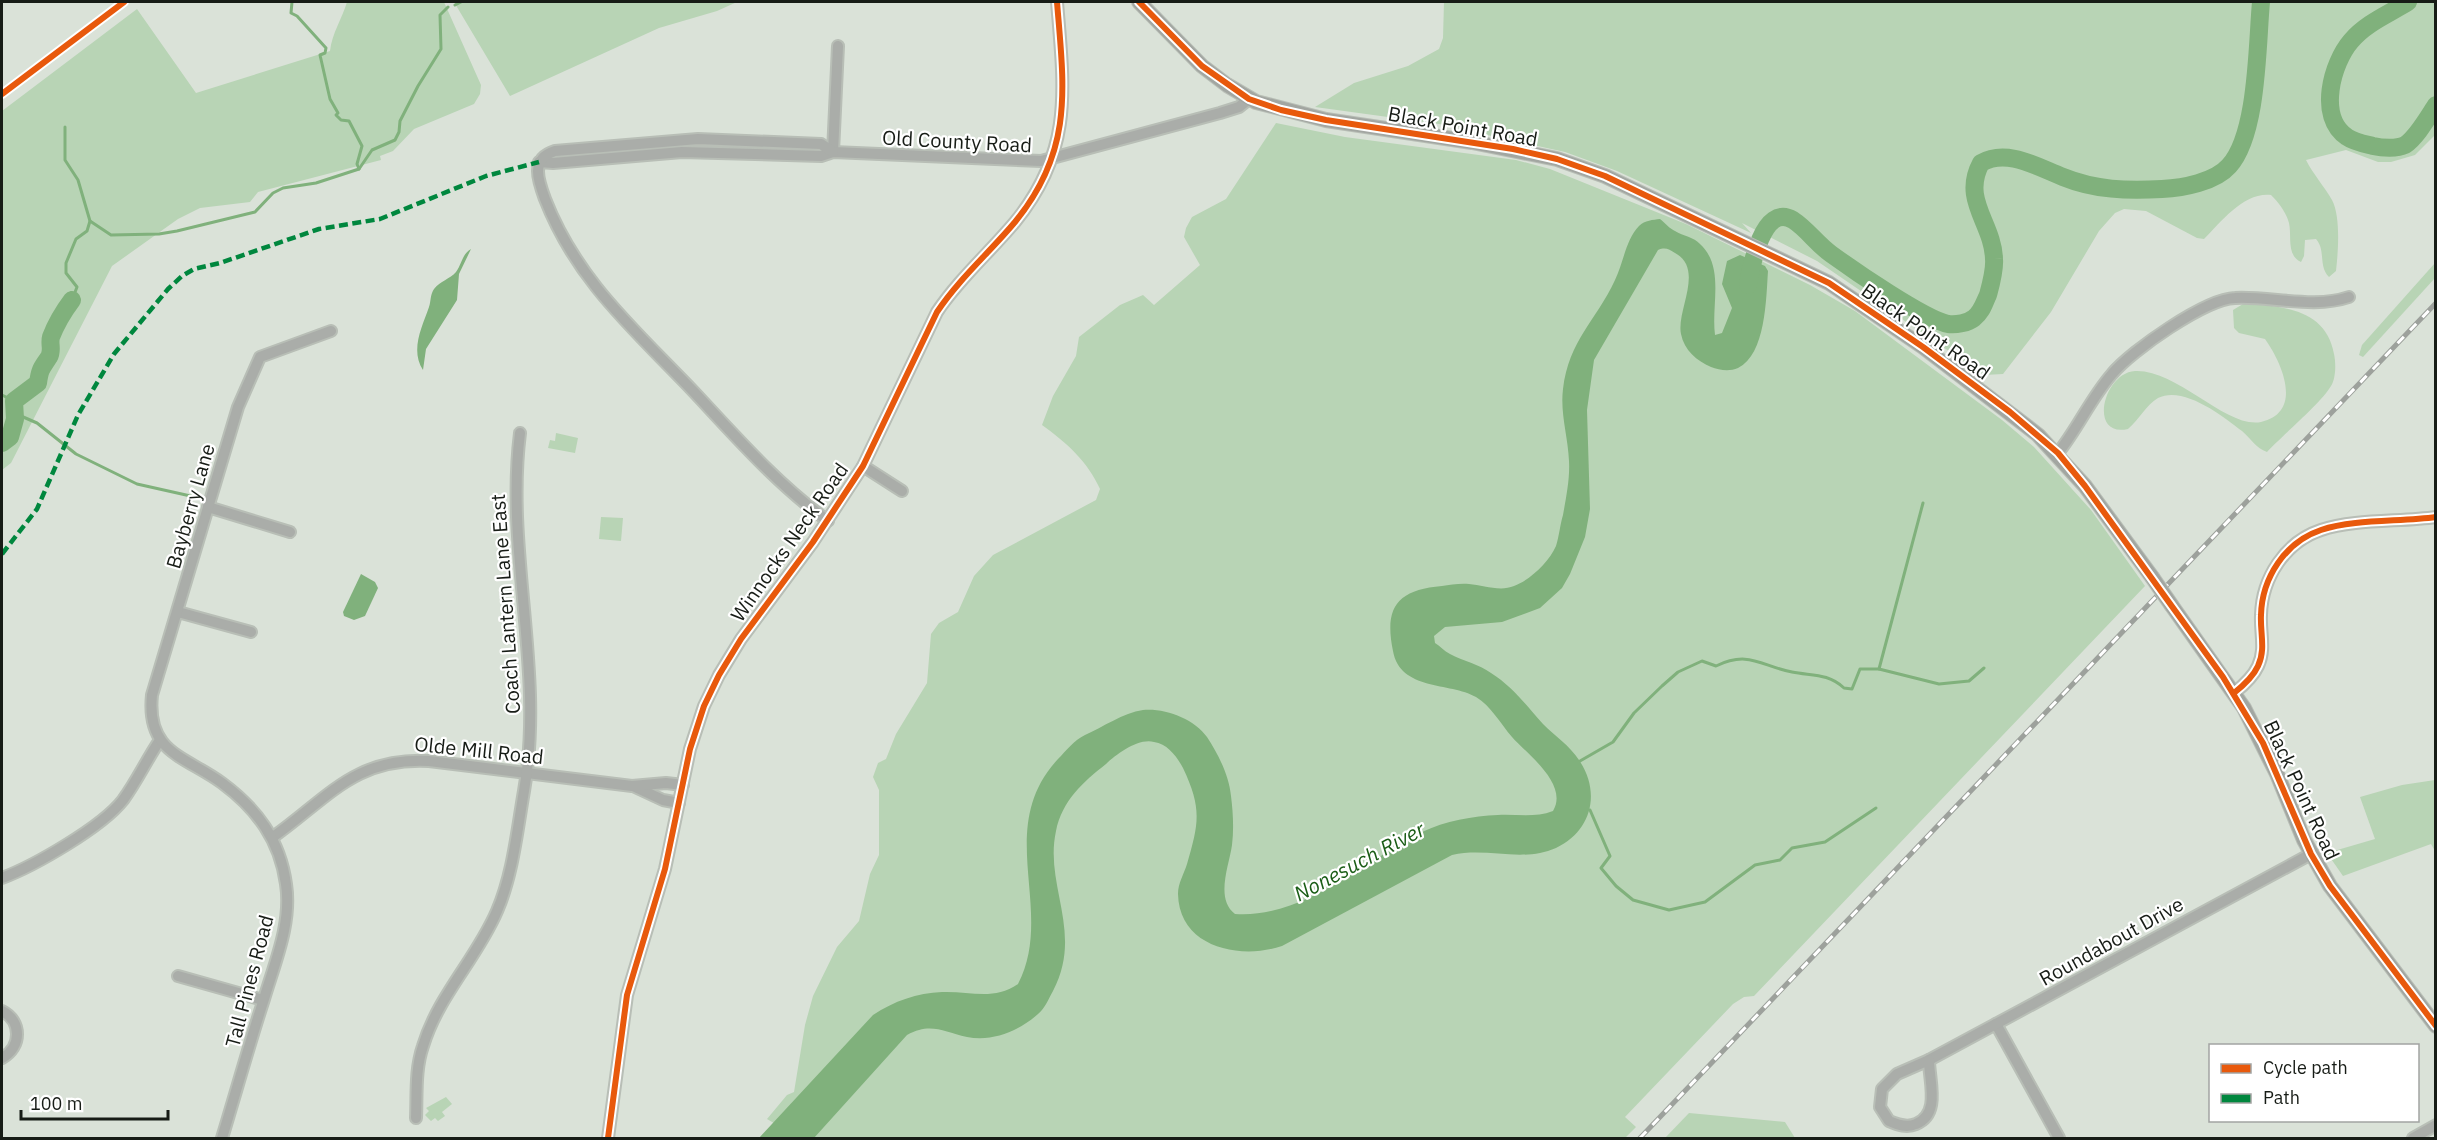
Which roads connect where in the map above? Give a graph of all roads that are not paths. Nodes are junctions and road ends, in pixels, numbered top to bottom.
1 (1057, 2) edge
2 (1139, 2) edge
3 (838, 46) dead end
4 (1249, 99) junction
5 (833, 152) junction
6 (1053, 160) junction
7 (2349, 297) dead end
8 (331, 331) dead end
9 (520, 433) dead end
10 (2058, 453) junction
11 (863, 466) junction
12 (902, 490) dead end
13 (208, 507) junction
14 (2436, 517) edge
15 (828, 521) junction
16 (290, 532) dead end
17 (178, 612) junction
18 (251, 632) dead end
19 (2234, 693) junction
20 (160, 740) junction
21 (527, 773) junction
22 (683, 785) junction
23 (632, 786) junction
24 (679, 803) junction
25 (273, 837) junction
26 (2311, 854) junction
27 (2, 878) edge
28 (178, 976) dead end
29 (263, 1000) junction
30 (2, 1011) edge
31 (1996, 1024) junction
32 (2436, 1026) edge
33 (2, 1058) edge
34 (1929, 1060) junction
35 (416, 1118) dead end
36 (2436, 1125) edge
37 (222, 1138) edge
38 (608, 1138) edge
39 (2060, 1138) edge
40 (2413, 1138) edge

1 - 6 street, Winnocks Neck Road
2 - 4 main road, Black Point Road
3 - 5 street
4 - 6 street, Old County Road
4 - 10 main road, Black Point Road
5 - 6 street, Old County Road
5 - 15 street, Old County Road
6 - 11 street, Winnocks Neck Road
7 - 10 street
8 - 13 street, Bayberry Lane
9 - 21 street, Coach Lantern Lane East
10 - 19 main road, Black Point Road, bridge
11 - 12 street
11 - 15 street, Winnocks Neck Road
13 - 16 street
13 - 17 street, Bayberry Lane
14 - 19 street
15 - 22 street, Winnocks Neck Road
17 - 18 street
17 - 20 street, Bayberry Lane
19 - 26 main road, Black Point Road
20 - 25 street, Tall Pines Road
20 - 27 street
21 - 23 street, Olde Mill Road
21 - 25 street, Olde Mill Road
21 - 35 street, Coach Lantern Lane East
22 - 23 street, Olde Mill Road
22 - 24 street, Winnocks Neck Road
23 - 24 street, Olde Mill Road
24 - 38 street, Winnocks Neck Road
25 - 29 street, Tall Pines Road
26 - 31 street, Roundabout Drive
26 - 32 main road, Black Point Road
28 - 29 street
29 - 37 street, Tall Pines Road
30 - 33 street
31 - 34 street, Roundabout Drive
31 - 39 street
34 - 34 street, Roundabout Drive
36 - 40 street

